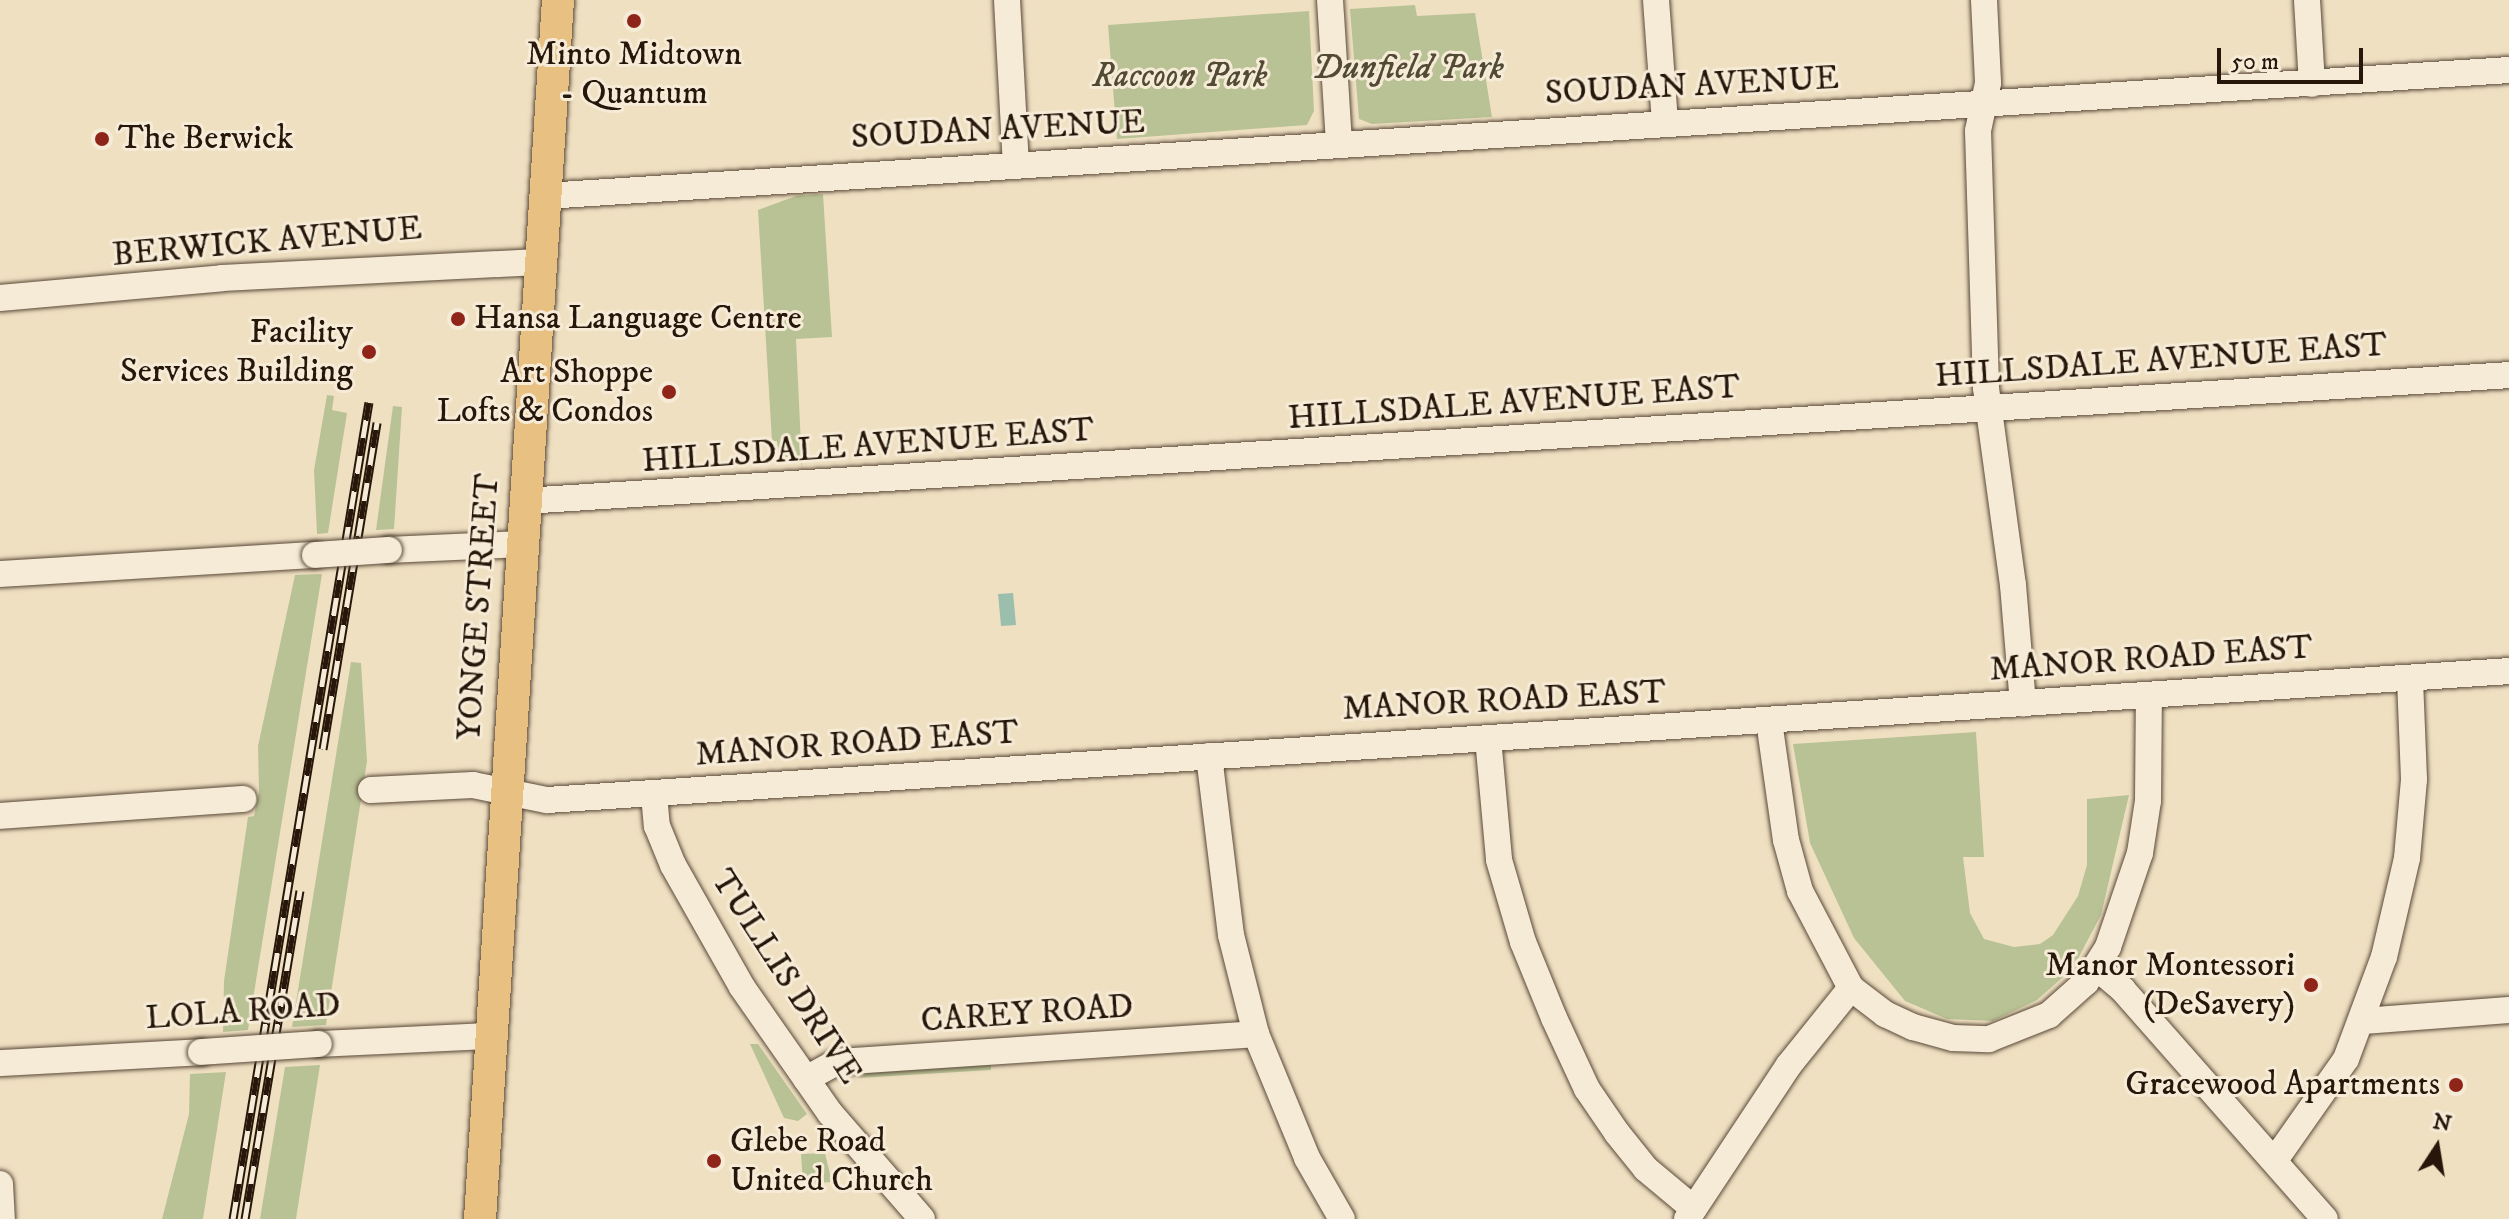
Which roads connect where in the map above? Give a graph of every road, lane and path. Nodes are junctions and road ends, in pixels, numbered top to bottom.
1 (558, 0) edge
2 (1007, 0) edge
3 (1330, 0) edge
4 (1656, 0) edge
5 (1984, 0) edge
6 (2307, 0) edge
7 (2509, 70) edge
8 (2312, 84) junction
9 (1985, 105) junction
10 (1665, 124) junction
11 (1339, 145) junction
12 (1016, 165) junction
13 (545, 196) junction
14 (539, 262) junction
15 (0, 298) edge
16 (2509, 375) edge
17 (1991, 408) junction
18 (524, 501) junction
19 (521, 544) junction
20 (0, 574) edge
21 (2509, 671) edge
22 (2410, 678) junction
23 (2149, 695) junction
24 (2023, 704) junction
25 (1769, 721) junction
26 (1488, 738) junction
27 (1209, 756) junction
28 (371, 790) dead end
29 (505, 793) junction
30 (654, 794) junction
31 (243, 799) dead end
32 (0, 816) edge
33 (2096, 967) junction
34 (1851, 988) junction
35 (2509, 1010) edge
36 (2363, 1021) junction
37 (1256, 1034) junction
38 (491, 1036) junction
39 (0, 1063) edge
40 (806, 1079) junction
41 (2275, 1160) junction
42 (0, 1184) edge
43 (0, 1191) edge
44 (904, 1213) edge
45 (1691, 1214) edge
46 (2, 1219) edge
47 (480, 1219) edge
48 (1342, 1219) edge
49 (2325, 1219) edge

1 - 13 main road, YONGE STREET
2 - 12 street
3 - 11 street
4 - 10 street
5 - 9 street
6 - 8 street
7 - 8 street, SOUDAN AVENUE
8 - 9 street, SOUDAN AVENUE
9 - 10 street, SOUDAN AVENUE
9 - 17 street
10 - 11 street, SOUDAN AVENUE
11 - 12 street, SOUDAN AVENUE
12 - 13 street, SOUDAN AVENUE
13 - 14 main road, YONGE STREET
14 - 15 street, BERWICK AVENUE
14 - 18 main road, YONGE STREET
16 - 17 street, HILLSDALE AVENUE EAST
17 - 18 street, HILLSDALE AVENUE EAST
17 - 24 street
18 - 19 main road, YONGE STREET
19 - 20 street, bridge
19 - 29 main road, YONGE STREET
21 - 22 street, MANOR ROAD EAST
22 - 23 street, MANOR ROAD EAST
22 - 36 street
23 - 24 street, MANOR ROAD EAST
23 - 33 street
24 - 25 street, MANOR ROAD EAST
25 - 26 street, MANOR ROAD EAST
25 - 34 street
26 - 27 street, MANOR ROAD EAST
26 - 45 street
27 - 30 street, MANOR ROAD EAST
27 - 37 street
28 - 29 street, MANOR ROAD EAST
29 - 30 street, MANOR ROAD EAST
29 - 38 main road, YONGE STREET
30 - 40 street, TULLIS DRIVE
31 - 32 street
33 - 34 street
33 - 41 street
34 - 45 street
35 - 36 street
36 - 41 street
37 - 40 street, CAREY ROAD
37 - 48 street
38 - 39 street, LOLA ROAD, bridge
38 - 47 main road, YONGE STREET
40 - 44 street, TULLIS DRIVE
41 - 49 street
42 - 43 street
43 - 46 street

